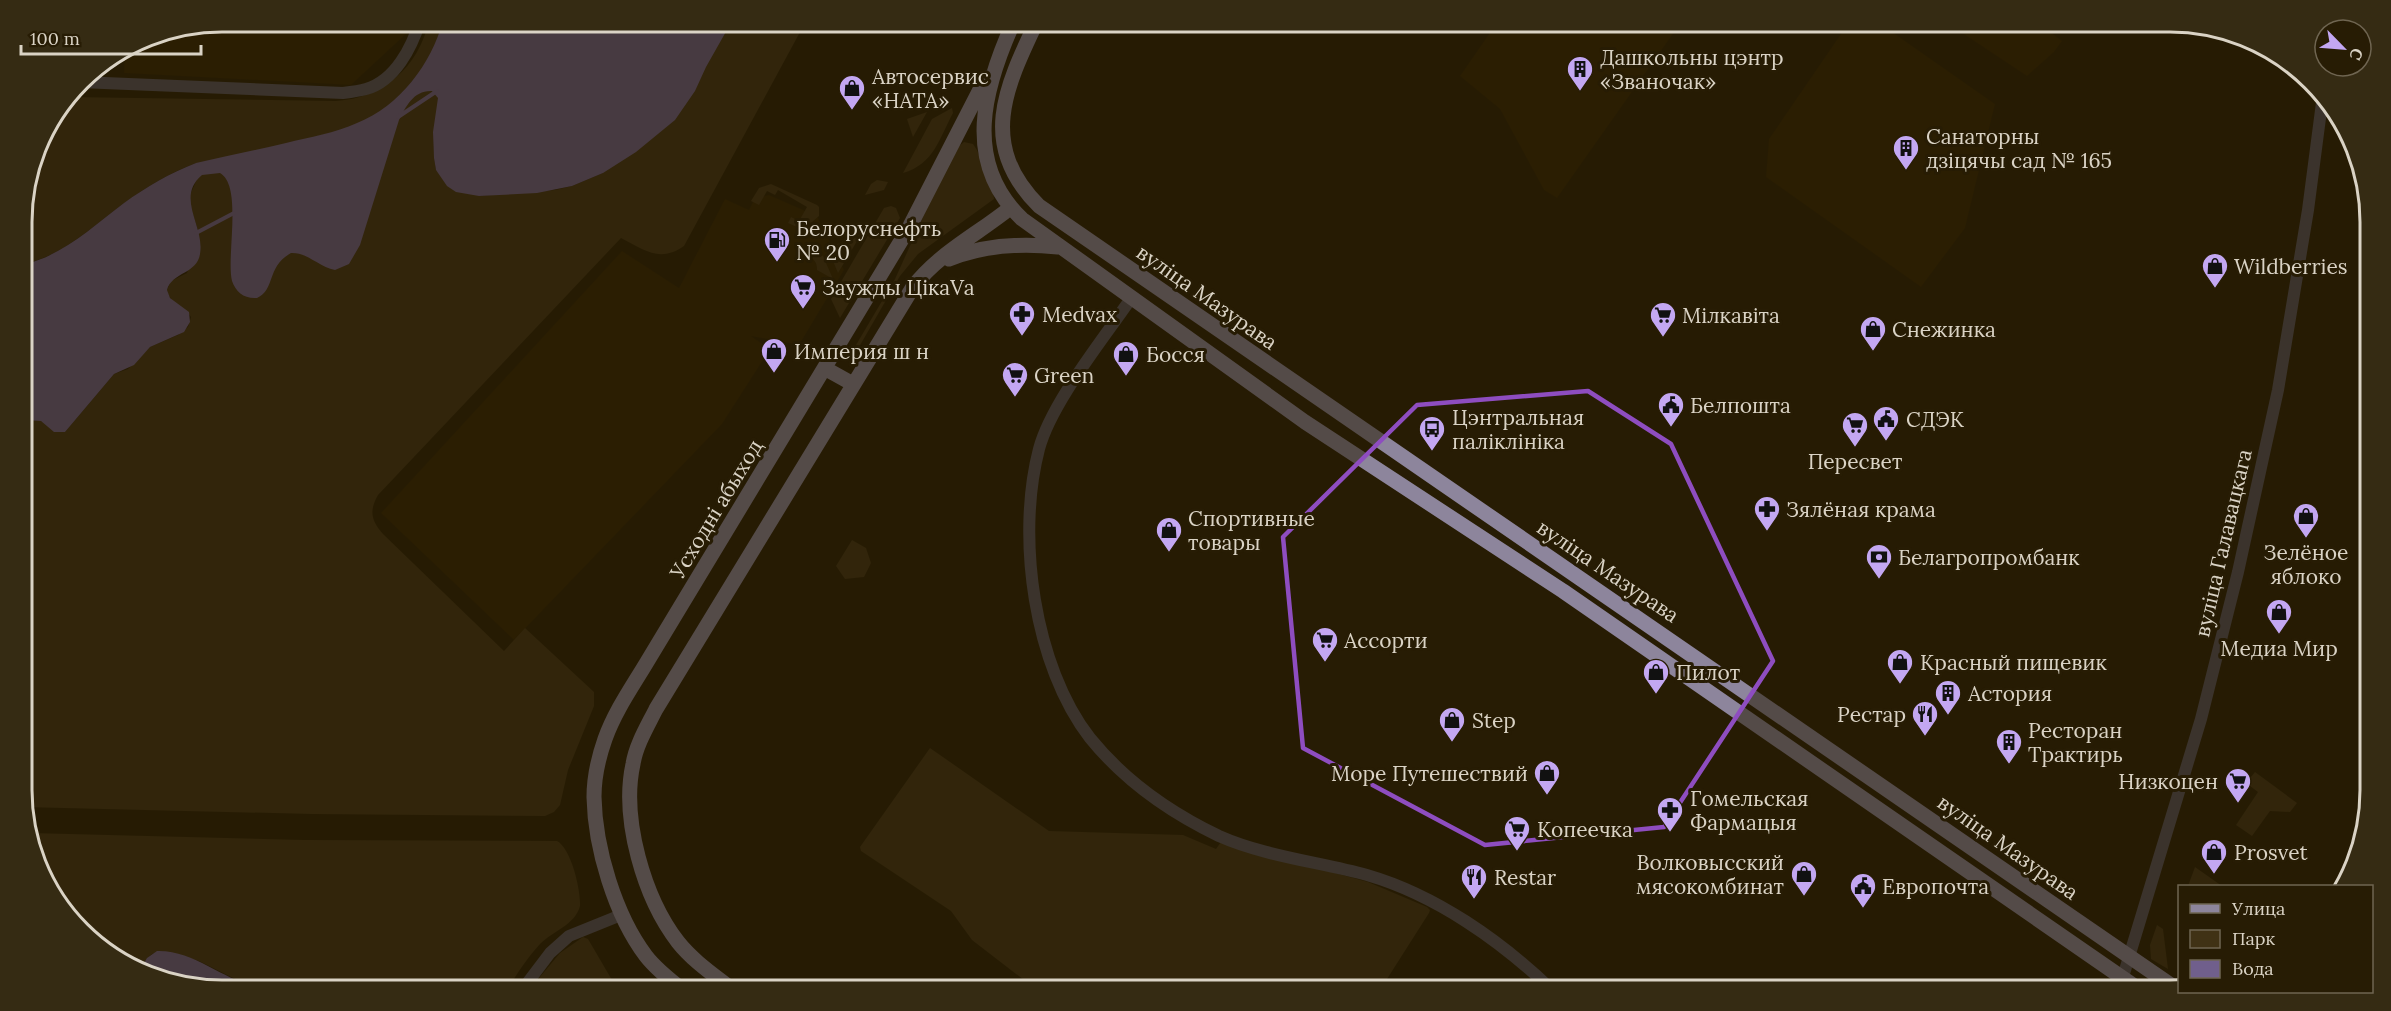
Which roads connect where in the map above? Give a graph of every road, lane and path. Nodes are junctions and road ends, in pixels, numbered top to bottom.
1 (416, 32) edge
2 (1009, 32) edge
3 (1032, 32) edge
4 (998, 57) junction
5 (92, 83) edge
6 (2321, 108) edge
7 (1018, 183) junction
8 (1010, 208) junction
9 (1058, 246) junction
10 (933, 266) junction
11 (1145, 279) junction
12 (1132, 297) junction
13 (826, 369) junction
14 (853, 384) junction
15 (621, 915) junction
16 (2129, 956) junction
17 (1540, 979) edge
18 (2114, 979) edge
19 (2122, 979) edge
20 (2162, 979) edge
21 (530, 980) edge
22 (672, 980) edge
23 (721, 980) edge

1 - 5 street
2 - 4 main road
3 - 7 main road
4 - 8 main road
4 - 13 main road, Усходні абыход
6 - 16 street, вуліца Галавацкага
7 - 8 main road
7 - 11 main road, вуліца Мазурава
8 - 9 main road, вуліца Мазурава
8 - 10 main road
9 - 10 main road
9 - 12 main road, вуліца Мазурава
10 - 14 main road
11 - 12 main road
11 - 16 main road, вуліца Мазурава
12 - 17 street
12 - 18 main road, вуліца Мазурава
13 - 14 main road
13 - 15 main road, Усходні абыход
14 - 23 main road
15 - 21 street
15 - 22 main road, Усходні абыход
16 - 19 street, вуліца Галавацкага
16 - 20 main road, вуліца Мазурава

